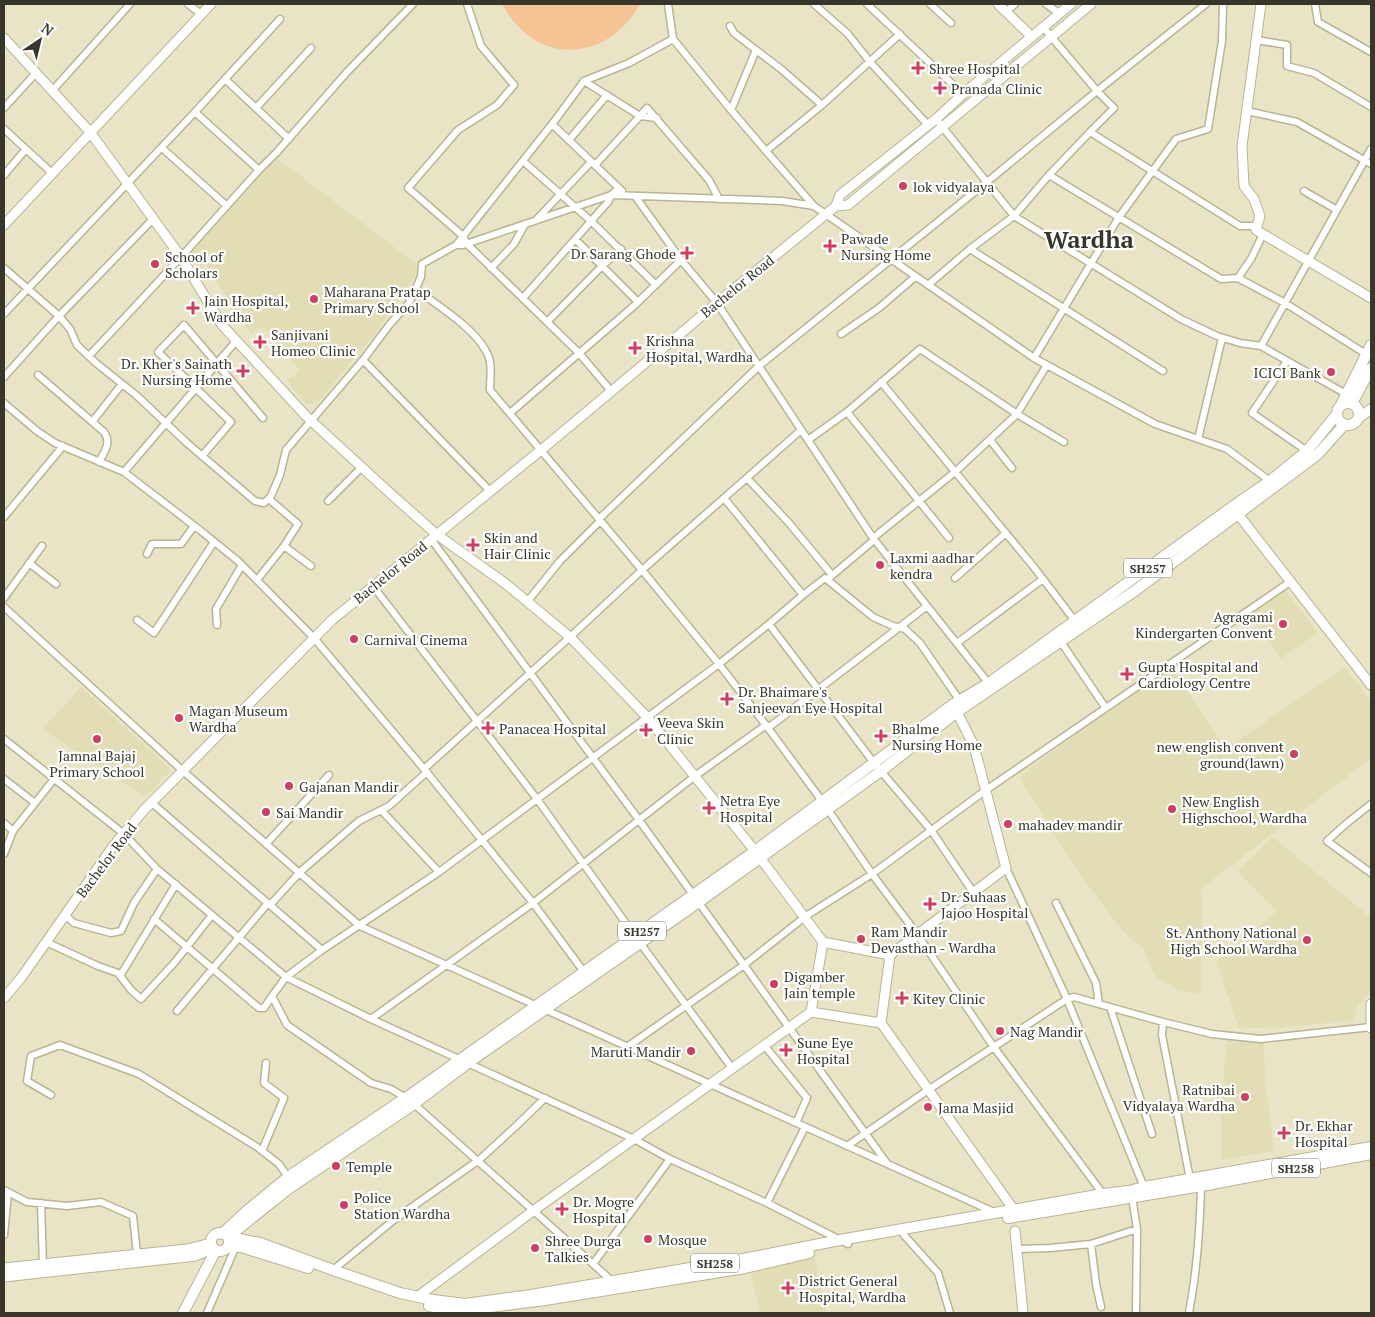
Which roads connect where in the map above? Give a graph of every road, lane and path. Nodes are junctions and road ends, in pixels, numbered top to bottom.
1 (188, 4) edge
2 (211, 4) edge
3 (413, 4) edge
4 (467, 4) edge
5 (668, 4) edge
6 (814, 4) edge
7 (868, 4) edge
8 (930, 4) edge
9 (998, 4) edge
10 (1015, 4) edge
11 (1046, 4) edge
12 (1071, 4) edge
13 (1091, 4) edge
14 (1206, 4) edge
15 (1223, 4) edge
16 (1261, 4) edge
17 (1316, 4) edge
18 (127, 5) edge
19 (1006, 12) junction
20 (201, 14) junction
21 (1059, 14) junction
22 (280, 20) dead end
23 (951, 23) dead end
24 (730, 26) dead end
25 (1043, 27) junction
26 (900, 34) junction
27 (1051, 36) junction
28 (1032, 37) junction
29 (4, 38) edge
30 (673, 39) junction
31 (1256, 40) junction
32 (312, 48) dead end
33 (756, 50) junction
34 (1371, 52) edge
35 (870, 62) junction
36 (36, 73) junction
37 (225, 79) junction
38 (584, 80) junction
39 (52, 91) junction
40 (1096, 91) junction
41 (963, 94) junction
42 (607, 95) junction
43 (822, 105) junction
44 (1371, 107) edge
45 (4, 108) edge
46 (256, 108) junction
47 (731, 110) junction
48 (195, 112) junction
49 (1247, 112) junction
50 (640, 116) junction
51 (935, 123) junction
52 (552, 124) junction
53 (4, 129) edge
54 (90, 132) junction
55 (1090, 132) junction
56 (289, 139) junction
57 (568, 140) junction
58 (162, 148) junction
59 (26, 149) junction
60 (1371, 149) edge
61 (766, 151) junction
62 (523, 161) junction
63 (1368, 163) edge
64 (593, 164) junction
65 (259, 170) junction
66 (1152, 171) junction
67 (52, 172) junction
68 (4, 174) edge
69 (1049, 175) junction
70 (987, 182) junction
71 (127, 183) junction
72 (619, 188) junction
73 (1304, 191) dead end
74 (561, 194) junction
75 (611, 195) junction
76 (627, 196) junction
77 (635, 196) junction
78 (719, 199) junction
79 (227, 206) junction
80 (814, 206) junction
81 (836, 206) junction
82 (577, 208) junction
83 (1337, 210) junction
84 (824, 215) junction
85 (1014, 216) junction
86 (1119, 217) junction
87 (153, 219) junction
88 (535, 221) junction
89 (592, 222) junction
90 (525, 224) junction
91 (4, 225) edge
92 (1257, 226) junction
93 (1262, 234) junction
94 (463, 236) junction
95 (575, 239) junction
96 (467, 244) junction
97 (456, 245) junction
98 (621, 249) junction
99 (970, 249) junction
100 (181, 257) junction
101 (682, 260) junction
102 (890, 260) junction
103 (1308, 262) junction
104 (1091, 263) junction
105 (602, 266) junction
106 (4, 268) edge
107 (491, 268) junction
108 (915, 277) junction
109 (1238, 278) junction
110 (656, 284) junction
111 (928, 285) junction
112 (27, 288) junction
113 (416, 289) junction
114 (522, 298) junction
115 (1371, 298) edge
116 (638, 302) junction
117 (717, 303) junction
118 (1285, 303) junction
119 (1064, 309) junction
120 (4, 314) edge
121 (59, 316) junction
122 (547, 322) junction
123 (841, 334) dead end
124 (1222, 338) junction
125 (237, 340) junction
126 (1261, 346) junction
127 (1369, 349) edge
128 (579, 353) junction
129 (89, 356) junction
130 (1034, 358) junction
131 (363, 360) junction
132 (1287, 361) junction
133 (216, 364) junction
134 (1047, 365) junction
135 (759, 366) junction
136 (1371, 368) edge
137 (1163, 371) dead end
138 (38, 375) dead end
139 (4, 377) edge
140 (881, 382) junction
141 (122, 384) junction
142 (195, 388) junction
143 (611, 391) junction
144 (1348, 402) junction
145 (4, 403) edge
146 (846, 412) junction
147 (510, 413) junction
148 (1366, 413) edge
149 (1017, 414) junction
150 (263, 418) dead end
151 (310, 420) junction
152 (92, 422) junction
153 (166, 423) junction
154 (1344, 425) junction
155 (801, 430) junction
156 (1198, 439) junction
157 (808, 440) junction
158 (990, 440) junction
159 (1064, 442) dead end
160 (63, 446) junction
161 (541, 450) junction
162 (1307, 451) junction
163 (202, 456) junction
164 (100, 462) junction
165 (362, 467) junction
166 (1012, 468) dead end
167 (124, 472) junction
168 (955, 472) junction
169 (747, 478) junction
170 (1270, 482) junction
171 (490, 491) junction
172 (724, 498) junction
173 (269, 499) junction
174 (328, 500) dead end
175 (919, 501) junction
176 (1235, 510) junction
177 (4, 517) edge
178 (600, 520) junction
179 (194, 526) junction
180 (1006, 533) junction
181 (433, 536) junction
182 (949, 538) dead end
183 (874, 539) junction
184 (214, 542) junction
185 (42, 546) dead end
186 (284, 546) junction
187 (147, 554) dead end
188 (30, 563) junction
189 (242, 565) junction
190 (311, 566) dead end
191 (642, 570) junction
192 (832, 575) junction
193 (955, 578) dead end
194 (1043, 579) junction
195 (257, 580) junction
196 (827, 580) junction
197 (1290, 582) junction
198 (56, 584) dead end
199 (373, 586) junction
200 (803, 595) junction
201 (4, 598) edge
202 (527, 602) junction
203 (927, 606) junction
204 (4, 607) edge
205 (138, 620) dead end
206 (1075, 621) junction
207 (217, 624) dead end
208 (769, 624) junction
209 (900, 628) junction
210 (570, 637) junction
211 (314, 638) junction
212 (1061, 642) junction
213 (957, 643) junction
214 (719, 664) junction
215 (530, 674) junction
216 (1371, 685) edge
217 (990, 686) junction
218 (818, 688) junction
219 (960, 701) junction
220 (1105, 707) junction
221 (957, 712) junction
222 (647, 717) junction
223 (477, 720) junction
224 (767, 726) junction
225 (4, 739) edge
226 (592, 758) junction
227 (874, 763) junction
228 (425, 770) junction
229 (183, 771) junction
230 (881, 771) junction
231 (329, 774) dead end
232 (695, 776) junction
233 (4, 779) edge
234 (54, 779) junction
235 (986, 790) junction
236 (538, 799) junction
237 (35, 803) junction
238 (152, 803) junction
239 (1371, 804) edge
240 (825, 805) junction
241 (382, 811) junction
242 (639, 820) junction
243 (4, 823) edge
244 (931, 830) junction
245 (13, 831) junction
246 (124, 834) junction
247 (481, 840) junction
248 (266, 844) junction
249 (4, 854) edge
250 (758, 854) junction
251 (584, 863) junction
252 (1006, 868) junction
253 (158, 869) junction
254 (299, 872) junction
255 (439, 872) junction
256 (1371, 873) edge
257 (872, 874) junction
258 (176, 884) junction
259 (973, 892) junction
260 (696, 898) junction
261 (533, 903) junction
262 (1056, 903) dead end
263 (269, 904) junction
264 (65, 915) junction
265 (212, 915) junction
266 (806, 916) junction
267 (154, 919) junction
268 (360, 926) junction
269 (917, 934) junction
270 (239, 937) junction
271 (638, 939) junction
272 (46, 942) junction
273 (823, 942) junction
274 (187, 947) junction
275 (322, 950) junction
276 (890, 955) junction
277 (744, 965) junction
278 (447, 966) junction
279 (212, 969) junction
280 (584, 972) junction
281 (120, 976) junction
282 (286, 977) junction
283 (5, 994) edge
284 (272, 996) junction
285 (1066, 999) junction
286 (1099, 1004) junction
287 (1371, 1004) edge
288 (686, 1005) junction
289 (540, 1007) junction
290 (1110, 1007) junction
291 (177, 1011) dead end
292 (811, 1012) junction
293 (371, 1019) junction
294 (1163, 1022) junction
295 (881, 1023) junction
296 (789, 1028) junction
297 (1371, 1028) edge
298 (764, 1045) junction
299 (993, 1046) junction
300 (628, 1047) junction
301 (464, 1061) junction
302 (266, 1063) dead end
303 (732, 1068) junction
304 (710, 1084) junction
305 (928, 1090) junction
306 (51, 1095) dead end
307 (545, 1098) junction
308 (410, 1101) junction
309 (796, 1123) junction
310 (805, 1127) junction
311 (865, 1133) junction
312 (1152, 1134) dead end
313 (634, 1139) junction
314 (847, 1146) junction
315 (1371, 1147) edge
316 (262, 1151) junction
317 (1371, 1154) edge
318 (670, 1159) junction
319 (478, 1160) junction
320 (887, 1164) junction
321 (288, 1177) junction
322 (1220, 1178) junction
323 (1190, 1179) junction
324 (1205, 1182) junction
325 (1144, 1187) junction
326 (6, 1191) edge
327 (1103, 1194) junction
328 (1132, 1198) junction
329 (41, 1203) junction
330 (767, 1203) junction
331 (533, 1211) junction
332 (997, 1213) junction
333 (1014, 1214) junction
334 (1137, 1229) junction
335 (1015, 1231) joint
336 (4, 1235) edge
337 (904, 1235) junction
338 (228, 1241) junction
339 (844, 1242) junction
340 (1091, 1244) junction
341 (214, 1247) junction
342 (1018, 1249) junction
343 (137, 1254) junction
344 (593, 1264) junction
345 (4, 1268) edge
346 (44, 1268) junction
347 (332, 1270) junction
348 (4, 1277) edge
349 (612, 1281) junction
350 (418, 1297) junction
351 (1101, 1307) dead end
352 (184, 1313) edge
353 (207, 1313) edge
354 (950, 1313) edge
355 (1023, 1313) edge
356 (1136, 1313) edge
357 (1189, 1313) edge

1 - 20 street
2 - 20 street
3 - 56 street
4 - 94 street
5 - 30 street
6 - 35 street
7 - 26 street
8 - 23 street
9 - 19 street
10 - 19 street
11 - 21 street
12 - 21 street, Bachelor Road
13 - 27 street, Bachelor Road
14 - 40 street
15 - 66 street
16 - 31 street
17 - 34 street
18 - 39 street
19 - 28 street
20 - 54 street
21 - 25 street, Bachelor Road
22 - 37 street
24 - 33 street
25 - 27 street
25 - 28 street, Bachelor Road
26 - 35 street
26 - 41 street
27 - 40 street
27 - 51 street, Bachelor Road
28 - 41 street, Bachelor Road
29 - 36 street
30 - 38 street
30 - 47 street
31 - 44 street
31 - 49 street
32 - 46 street
33 - 43 street
33 - 47 street
35 - 43 street
35 - 51 street
36 - 39 street
36 - 45 street
37 - 46 street
37 - 48 street
38 - 42 street
38 - 52 street
39 - 54 street
40 - 55 street
40 - 70 street
41 - 51 street, Bachelor Road
42 - 50 street
42 - 57 street
43 - 61 street
46 - 56 street
47 - 61 street
48 - 58 street
48 - 65 street
49 - 63 street
49 - 92 street
50 - 64 street
50 - 78 street
51 - 70 street
51 - 81 street, Bachelor Road
51 - 81 street, Bachelor Road
52 - 57 street
52 - 62 street
53 - 59 street
54 - 67 street
54 - 71 street
55 - 66 street
55 - 69 street
56 - 65 street
57 - 64 street
58 - 71 street
58 - 79 street
59 - 67 street
59 - 68 street
60 - 63 street
61 - 80 street
62 - 74 street
62 - 94 street
63 - 83 street
64 - 72 street
64 - 74 street
65 - 79 street
66 - 86 street
66 - 92 street
67 - 91 street
69 - 85 street
69 - 86 street
70 - 85 street
70 - 102 street
71 - 87 street
71 - 112 street
72 - 75 street
72 - 76 street
73 - 83 street
74 - 82 street
74 - 88 street
75 - 76 street
75 - 82 street
75 - 89 street
76 - 77 street
77 - 78 street
77 - 101 street
78 - 80 street
79 - 100 street
80 - 84 street
81 - 84 street, Bachelor Road
82 - 88 street
82 - 89 street
83 - 103 street
84 - 102 street
84 - 117 street, Bachelor Road
85 - 99 street
85 - 104 street
86 - 104 street
86 - 109 street
87 - 100 street
87 - 121 street
88 - 90 street
89 - 95 street
89 - 98 street
90 - 96 street
90 - 107 street
92 - 93 street
93 - 103 street
93 - 109 street
94 - 96 street
94 - 97 street
95 - 105 street
95 - 114 street
96 - 97 street
96 - 107 street
97 - 113 street
98 - 105 street
98 - 110 street
99 - 111 street
99 - 119 street
100 - 125 street
100 - 129 street
101 - 110 street
101 - 117 street
102 - 108 street
102 - 135 street
103 - 115 street
103 - 118 street
104 - 119 street
104 - 124 street
105 - 116 street
105 - 122 street
106 - 112 street
107 - 114 street
108 - 111 street
108 - 123 street
109 - 118 street
110 - 116 street
111 - 130 street
112 - 120 street
112 - 121 street
113 - 131 street
113 - 147 street
114 - 122 street
116 - 128 street
117 - 135 street
117 - 143 street, Bachelor Road
118 - 126 street
118 - 127 street
119 - 130 street
119 - 137 street
121 - 129 street
121 - 139 street
122 - 128 street
124 - 126 street
124 - 156 street
125 - 133 street
125 - 151 street
126 - 132 street
127 - 144 main road, SH257
128 - 143 street
128 - 147 street
129 - 141 street
130 - 134 street
131 - 151 street
131 - 171 street
132 - 144 street
132 - 162 street
133 - 142 street
133 - 142 street
133 - 150 street
134 - 149 street
134 - 156 street
135 - 155 street
135 - 178 street
136 - 144 main road, SH257
138 - 152 street
140 - 146 street
140 - 149 street
140 - 168 street
141 - 152 street
141 - 153 street
142 - 153 street
142 - 163 street
143 - 161 street, Bachelor Road
144 - 148 main road
144 - 154 main road
144 - 162 main road, SH257
145 - 160 street
146 - 157 street
146 - 175 street
147 - 161 street
148 - 154 main road
149 - 158 street
149 - 159 street
151 - 165 street
151 - 173 street
152 - 164 street
153 - 163 street
153 - 167 street
154 - 176 main road, SH257
155 - 157 street
155 - 169 street
156 - 170 street
157 - 183 street
158 - 166 street
158 - 168 street
160 - 164 street
160 - 177 street
161 - 171 street, Bachelor Road
161 - 178 street
162 - 170 main road, SH257
163 - 173 street
164 - 167 street
165 - 174 street
165 - 181 street
167 - 179 street
168 - 175 street
168 - 180 street
169 - 172 street
169 - 192 street
170 - 176 main road, SH257
171 - 181 street, Bachelor Road
172 - 191 street
172 - 200 street
173 - 186 street
175 - 182 street
175 - 183 street
176 - 197 street
176 - 206 main road, SH257
176 - 212 main road, SH257
178 - 191 street
178 - 202 street
179 - 184 street
179 - 187 street
180 - 193 street
180 - 194 street
181 - 199 street, Bachelor Road
181 - 202 street
181 - 215 street
183 - 192 street
183 - 203 street
184 - 189 street
184 - 205 street
185 - 188 street
186 - 190 street
186 - 195 street
188 - 198 street
188 - 201 street
189 - 195 street
189 - 207 street
191 - 210 street
191 - 214 street
192 - 196 street
194 - 206 street
194 - 213 street
195 - 211 street
196 - 200 street
196 - 209 street
197 - 216 street
197 - 220 street
199 - 211 street, Bachelor Road
199 - 223 street
200 - 208 street
202 - 210 street
203 - 209 street
203 - 213 street
204 - 229 street
206 - 217 main road, SH257
208 - 214 street
208 - 218 street
209 - 218 street
209 - 219 street
210 - 215 street
210 - 222 street
211 - 228 street
211 - 229 street, Bachelor Road
212 - 217 main road, SH257
212 - 220 street
213 - 217 street
214 - 222 street
214 - 224 street
215 - 223 street
215 - 226 street
217 - 219 main road, SH257
217 - 221 main road, SH257
218 - 224 street
218 - 227 street
219 - 227 main road, SH257
220 - 235 street
221 - 230 main road, SH257
221 - 235 street
222 - 226 street
222 - 232 street
223 - 228 street
223 - 236 street
224 - 232 street
224 - 240 street
225 - 234 street
226 - 236 street
226 - 242 street
227 - 230 street
227 - 240 main road, SH257
228 - 241 street
228 - 247 street
229 - 238 street, Bachelor Road
229 - 248 street
230 - 240 main road, SH257
230 - 244 street
231 - 248 street
232 - 242 street
232 - 250 street
233 - 237 street
234 - 237 street
234 - 246 street
235 - 244 street
235 - 252 street
236 - 247 street
236 - 251 street
237 - 245 street
238 - 246 street, Bachelor Road
238 - 263 street
239 - 256 street
240 - 250 main road, SH257
240 - 257 street
241 - 254 street
241 - 255 street
242 - 251 street
242 - 260 street
243 - 245 street
244 - 257 street
244 - 259 street
245 - 249 street
246 - 253 street
246 - 264 street, Bachelor Road
247 - 255 street
247 - 261 street
248 - 254 street
250 - 260 main road, SH257
250 - 266 street
251 - 261 street
251 - 271 street
252 - 259 street
252 - 285 street
253 - 258 street
253 - 264 street
254 - 263 street
254 - 268 street
255 - 268 street
257 - 266 street
257 - 269 street
258 - 265 street
258 - 267 street
259 - 269 street
260 - 271 main road, SH257
260 - 277 street
261 - 278 street
261 - 280 street
262 - 286 street
263 - 270 street
263 - 275 street
264 - 272 street, Bachelor Road
265 - 270 street
265 - 274 street
266 - 273 street
266 - 277 street
267 - 274 street
267 - 281 street
268 - 275 street
268 - 278 street
269 - 276 street
269 - 299 street
270 - 279 street
270 - 282 street
271 - 280 main road, SH257
271 - 288 street
271 - 289 main road, SH257
272 - 281 street
272 - 283 street, Bachelor Road
273 - 276 street
273 - 292 street
274 - 279 street
274 - 281 street
275 - 282 street
276 - 295 street
277 - 288 street
277 - 296 street
278 - 289 street
278 - 293 street
279 - 284 street
279 - 291 street
280 - 289 main road, SH257
282 - 284 street
282 - 293 street
284 - 308 street
285 - 286 street
285 - 299 street
285 - 325 street
286 - 290 street
287 - 297 street
288 - 300 street
288 - 303 street
289 - 300 street
289 - 301 main road, SH257
290 - 294 street
290 - 312 street
292 - 295 street
292 - 296 street
293 - 301 street
294 - 297 street
294 - 323 street
295 - 305 street
296 - 298 street
296 - 311 street
298 - 303 street
298 - 309 street
299 - 305 street
299 - 327 street
300 - 304 street
301 - 307 street
301 - 308 main road, SH257
302 - 316 street
303 - 304 street
304 - 309 street
304 - 313 street
305 - 311 street
305 - 333 street
306 - 316 street
307 - 313 street
307 - 319 street
308 - 319 street
308 - 321 main road, SH257
308 - 338 main road, SH257
309 - 310 street
310 - 314 street
310 - 330 street
311 - 314 street
311 - 320 street
313 - 318 street
313 - 331 street
314 - 320 street
315 - 322 main road, SH258
316 - 321 street
317 - 322 main road, SH258
318 - 330 street
318 - 344 street
319 - 331 street
319 - 347 street
320 - 332 street
321 - 338 main road, SH257
322 - 324 main road, SH258
323 - 324 main road, SH258
323 - 325 main road, SH258
324 - 328 main road, SH258
324 - 357 street
325 - 327 main road, SH258
326 - 329 street
326 - 336 street
327 - 333 main road, SH258
328 - 333 main road, SH258
328 - 334 street
329 - 343 street
329 - 346 street
330 - 339 street
331 - 344 street
331 - 350 street
332 - 333 main road, SH258
332 - 339 main road, SH258
333 - 335 street
333 - 337 main road, SH258
334 - 340 street
334 - 356 street
335 - 342 street
337 - 339 main road, SH258
337 - 354 street
338 - 339 main road, SH258
338 - 341 main road
338 - 341 main road
338 - 347 main road, SH258
338 - 353 street
339 - 349 main road, SH258
340 - 342 street
340 - 351 street
341 - 343 street
341 - 346 street
341 - 352 main road
342 - 355 street
343 - 346 street
344 - 349 street
345 - 346 street
346 - 348 street
347 - 350 main road, SH258
349 - 350 main road, SH258

